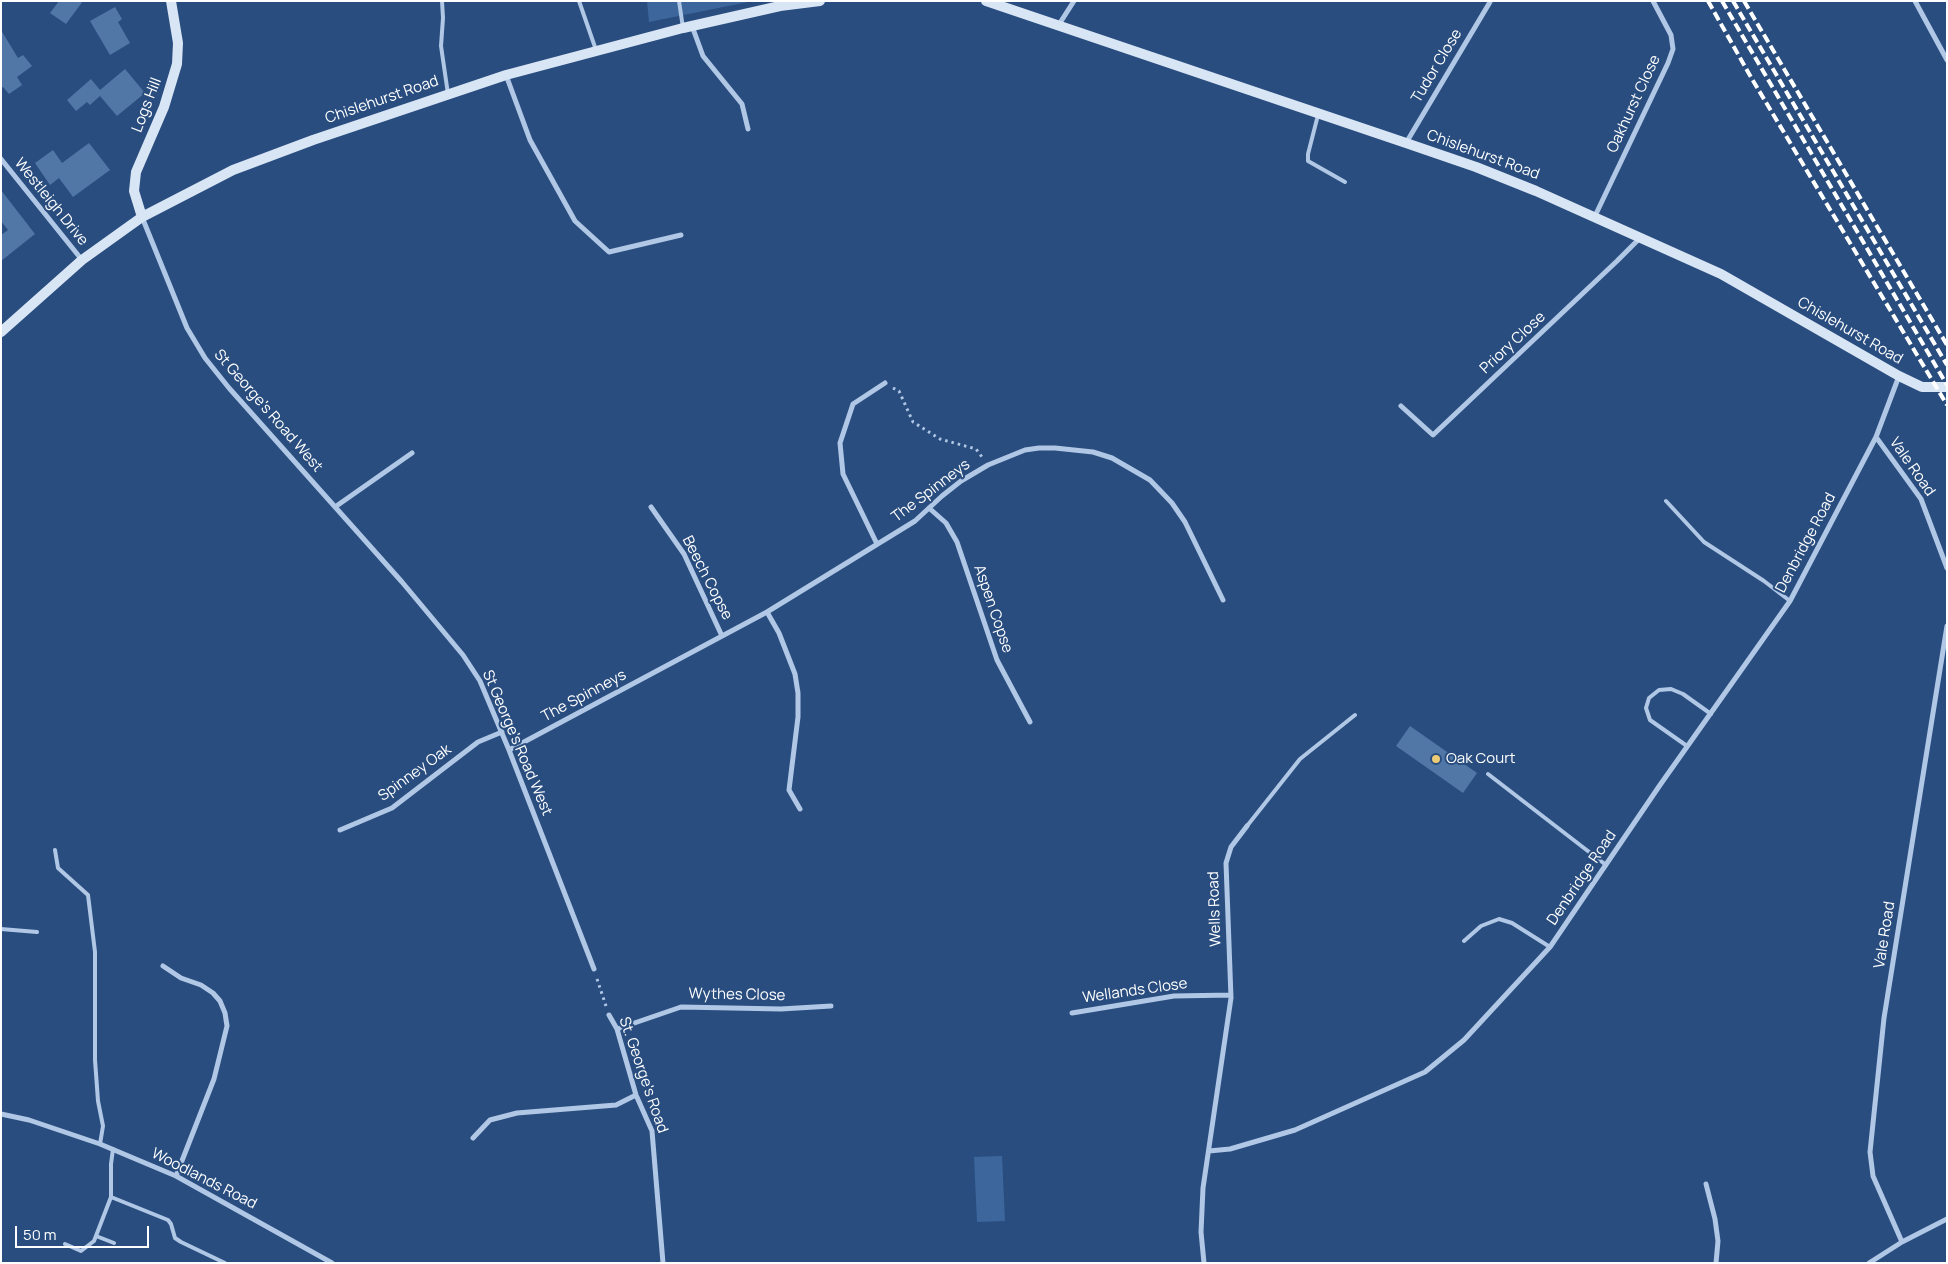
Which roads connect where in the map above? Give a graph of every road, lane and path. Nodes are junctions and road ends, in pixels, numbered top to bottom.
1 (171, 1) edge
2 (442, 1) edge
3 (579, 1) edge
4 (679, 1) edge
5 (820, 1) edge
6 (986, 1) edge
7 (1074, 1) edge
8 (1653, 1) edge
9 (1915, 1) edge
10 (1490, 2) edge
11 (688, 27) junction
12 (1058, 27) junction
13 (596, 50) junction
14 (1947, 60) edge
15 (506, 75) junction
16 (448, 94) junction
17 (1318, 113) junction
18 (748, 129) dead end
19 (1406, 143) junction
20 (1, 159) edge
21 (1345, 182) dead end
22 (142, 216) junction
23 (1595, 216) junction
24 (680, 235) dead end
25 (1641, 237) junction
26 (82, 260) junction
27 (1, 332) edge
28 (1899, 376) junction
29 (884, 383) joint
30 (1947, 387) edge
31 (1400, 406) dead end
32 (1876, 437) junction
33 (412, 453) dead end
34 (988, 466) junction
35 (1666, 501) dead end
36 (335, 506) junction
37 (651, 507) dead end
38 (929, 508) junction
39 (877, 544) junction
40 (1947, 568) edge
41 (1223, 600) dead end
42 (1790, 601) junction
43 (767, 612) junction
44 (1947, 626) edge
45 (722, 636) junction
46 (1711, 714) junction
47 (1355, 715) dead end
48 (1030, 722) dead end
49 (502, 732) junction
50 (1688, 746) junction
51 (509, 750) junction
52 (1488, 774) dead end
53 (800, 809) dead end
54 (1247, 826) joint
55 (340, 830) dead end
56 (55, 850) dead end
57 (1606, 865) junction
58 (1, 930) edge
59 (37, 932) dead end
60 (1464, 941) dead end
61 (1550, 947) junction
62 (163, 966) dead end
63 (594, 969) joint
64 (1231, 995) junction
65 (831, 1006) dead end
66 (1072, 1013) dead end
67 (609, 1015) joint
68 (617, 1029) junction
69 (636, 1095) junction
70 (1, 1114) edge
71 (472, 1138) dead end
72 (100, 1144) junction
73 (112, 1149) junction
74 (1209, 1151) junction
75 (176, 1176) junction
76 (1706, 1184) dead end
77 (111, 1197) junction
78 (1947, 1219) edge
79 (96, 1236) junction
80 (1902, 1242) junction
81 (65, 1244) dead end
82 (114, 1244) dead end
83 (226, 1263) edge
84 (332, 1263) edge
85 (663, 1263) edge
86 (1204, 1263) edge
87 (1716, 1263) edge
88 (1869, 1263) edge

1 - 22 main road, Logs Hill
2 - 16 lane
3 - 13 lane
4 - 11 lane
5 - 11 main road, Chislehurst Road
6 - 12 main road, Chislehurst Road
7 - 12 street
8 - 23 street, Oakhurst Close
9 - 14 street
10 - 19 street, Tudor Close
11 - 13 main road, Chislehurst Road
11 - 18 street
12 - 17 main road, Chislehurst Road
13 - 15 main road, Chislehurst Road
15 - 16 main road, Chislehurst Road
15 - 24 street
16 - 22 main road, Chislehurst Road
17 - 19 main road, Chislehurst Road
17 - 21 lane
19 - 23 main road, Chislehurst Road
20 - 26 street, Westleigh Drive
22 - 26 main road, Chislehurst Road
22 - 36 street, St George's Road West
23 - 25 main road, Chislehurst Road
25 - 28 main road, Chislehurst Road
25 - 31 street, Priory Close
26 - 27 main road, Chislehurst Road
28 - 30 main road, Chislehurst Road
28 - 32 street, Denbridge Road
29 - 34 path
29 - 39 street
32 - 40 street, Vale Road
32 - 42 street, Denbridge Road
33 - 36 street
34 - 38 street, The Spinneys
34 - 41 street, The Spinneys
35 - 42 lane
36 - 49 street, St George's Road West
37 - 45 street, Beech Copse
38 - 39 street, The Spinneys
38 - 48 street, Aspen Copse
39 - 43 street, The Spinneys
42 - 46 street, Denbridge Road
43 - 45 street, The Spinneys
43 - 53 street
44 - 80 street, Vale Road
45 - 51 street, The Spinneys
46 - 50 street, Denbridge Road
46 - 50 lane
47 - 54 lane, Wells Road
49 - 51 street, St George's Road West
49 - 55 street, Spinney Oak
50 - 57 street, Denbridge Road
51 - 63 street, St George's Road West
52 - 57 lane
54 - 64 street, Wells Road
56 - 72 lane
57 - 61 street, Denbridge Road
58 - 59 lane
60 - 61 lane
61 - 74 street, Denbridge Road
62 - 75 street
63 - 67 path
64 - 66 street, Wellands Close
64 - 74 street, Wells Road
65 - 68 street, Wythes Close
67 - 68 street, St. George's Road
68 - 69 street, St. George's Road
69 - 71 street
69 - 85 street, St. George's Road
70 - 72 street, Woodlands Road
72 - 73 street, Woodlands Road
73 - 75 street, Woodlands Road
73 - 77 lane
74 - 86 street
75 - 84 street, Woodlands Road
76 - 87 street
77 - 79 lane
77 - 83 lane
78 - 80 street
79 - 81 lane
79 - 82 lane
80 - 88 street

